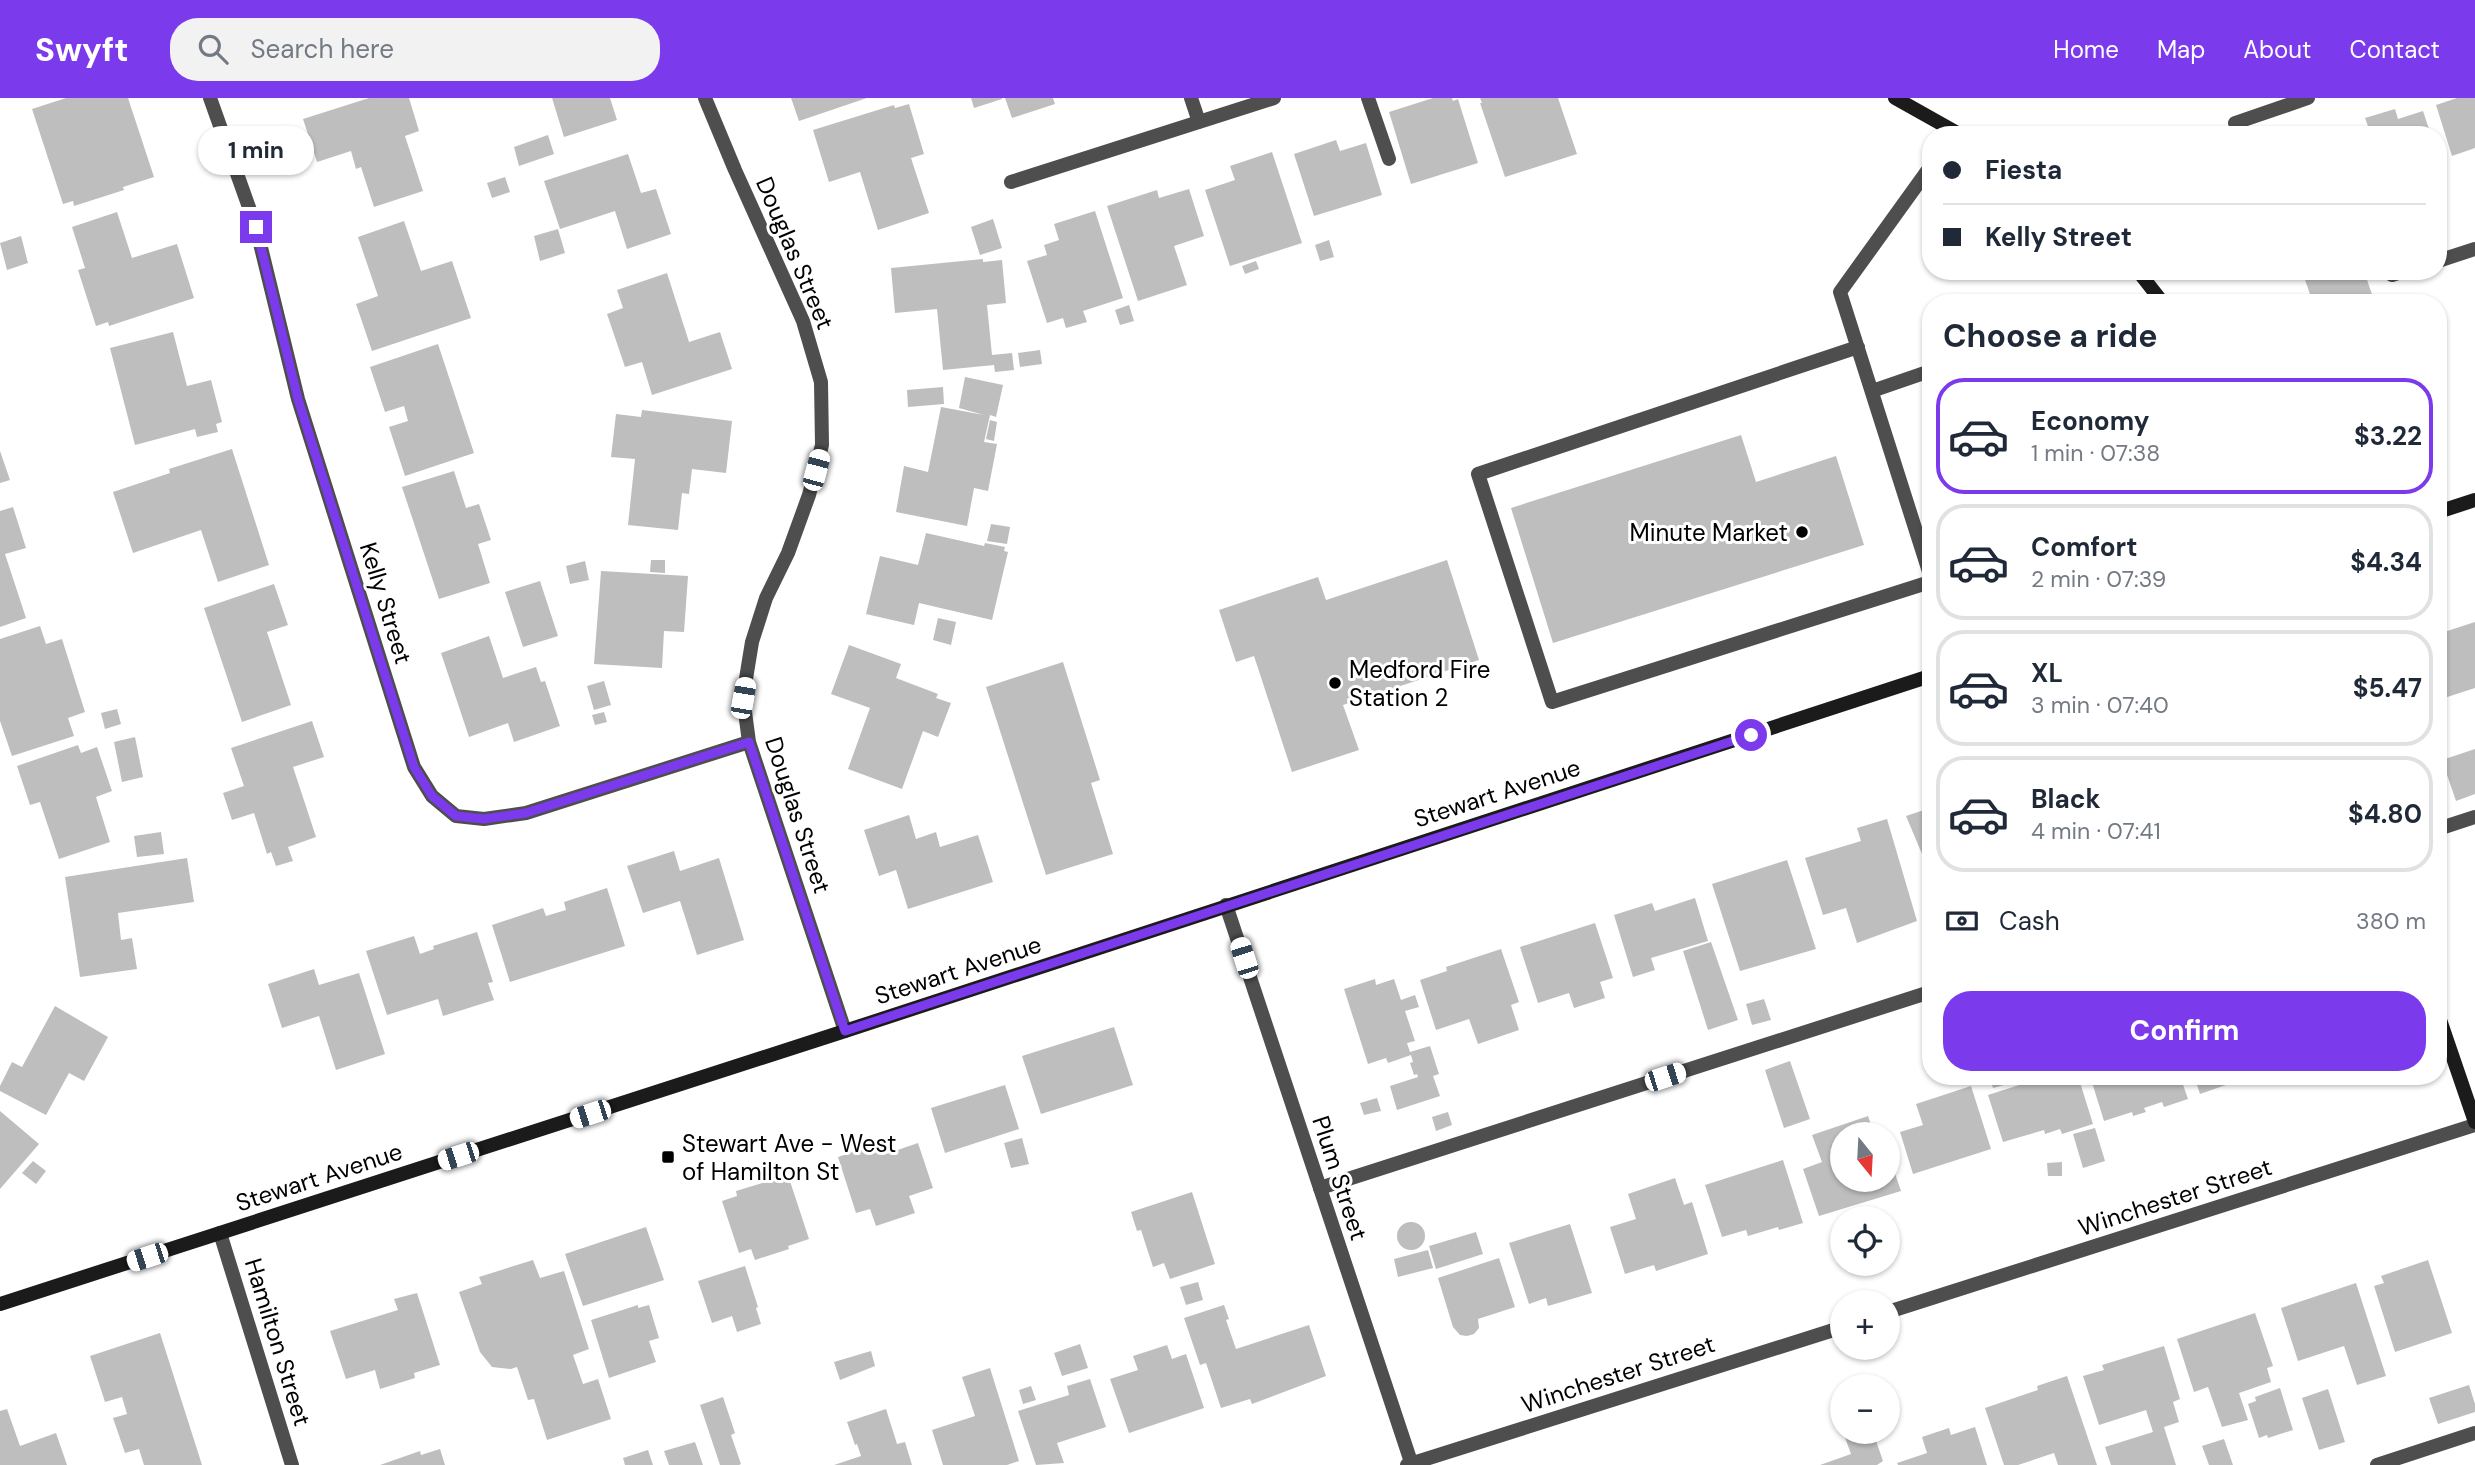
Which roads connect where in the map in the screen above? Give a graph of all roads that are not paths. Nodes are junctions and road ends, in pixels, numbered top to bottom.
1 (210, 98) edge
2 (705, 98) edge
3 (1191, 98) edge
4 (1274, 98) edge
5 (1368, 98) edge
6 (1895, 98) edge
7 (2308, 98) edge
8 (1199, 122) junction
9 (2235, 123) dead end
10 (1943, 126) edge
11 (1389, 159) dead end
12 (1922, 178) edge
13 (1011, 182) dead end
14 (2475, 249) edge
15 (2447, 258) edge
16 (2145, 280) edge
17 (2156, 294) edge
18 (1858, 347) junction
19 (1922, 374) edge
20 (1872, 391) junction
21 (2475, 500) edge
22 (2447, 509) edge
23 (1922, 550) edge
24 (1922, 585) edge
25 (1922, 679) edge
26 (749, 742) junction
27 (2475, 817) edge
28 (2447, 826) edge
29 (1226, 905) junction
30 (1922, 995) edge
31 (845, 1031) junction
32 (2447, 1041) edge
33 (2475, 1124) edge
34 (1320, 1188) junction
35 (220, 1233) junction
36 (0, 1304) edge
37 (1900, 1308) edge
38 (1830, 1330) edge
39 (2475, 1433) edge
40 (1410, 1464) edge
41 (292, 1465) edge
42 (2377, 1465) edge

1 - 26 street, Kelly Street
2 - 26 street, Douglas Street
3 - 8 street
4 - 8 street
5 - 11 street
6 - 10 main road
7 - 9 street
8 - 13 street
12 - 18 street
14 - 15 street
16 - 17 main road
18 - 20 street
18 - 24 street
19 - 20 street
20 - 23 street
21 - 22 main road
25 - 29 main road, Stewart Avenue
26 - 31 street, Douglas Street
27 - 28 street
29 - 31 main road, Stewart Avenue
29 - 34 street, Plum Street
30 - 34 street
31 - 35 main road, Stewart Avenue
32 - 33 main road
33 - 37 street, Winchester Street
34 - 40 street, Plum Street
35 - 36 main road, Stewart Avenue
35 - 41 street, Hamilton Street
38 - 40 street, Winchester Street
39 - 42 street

